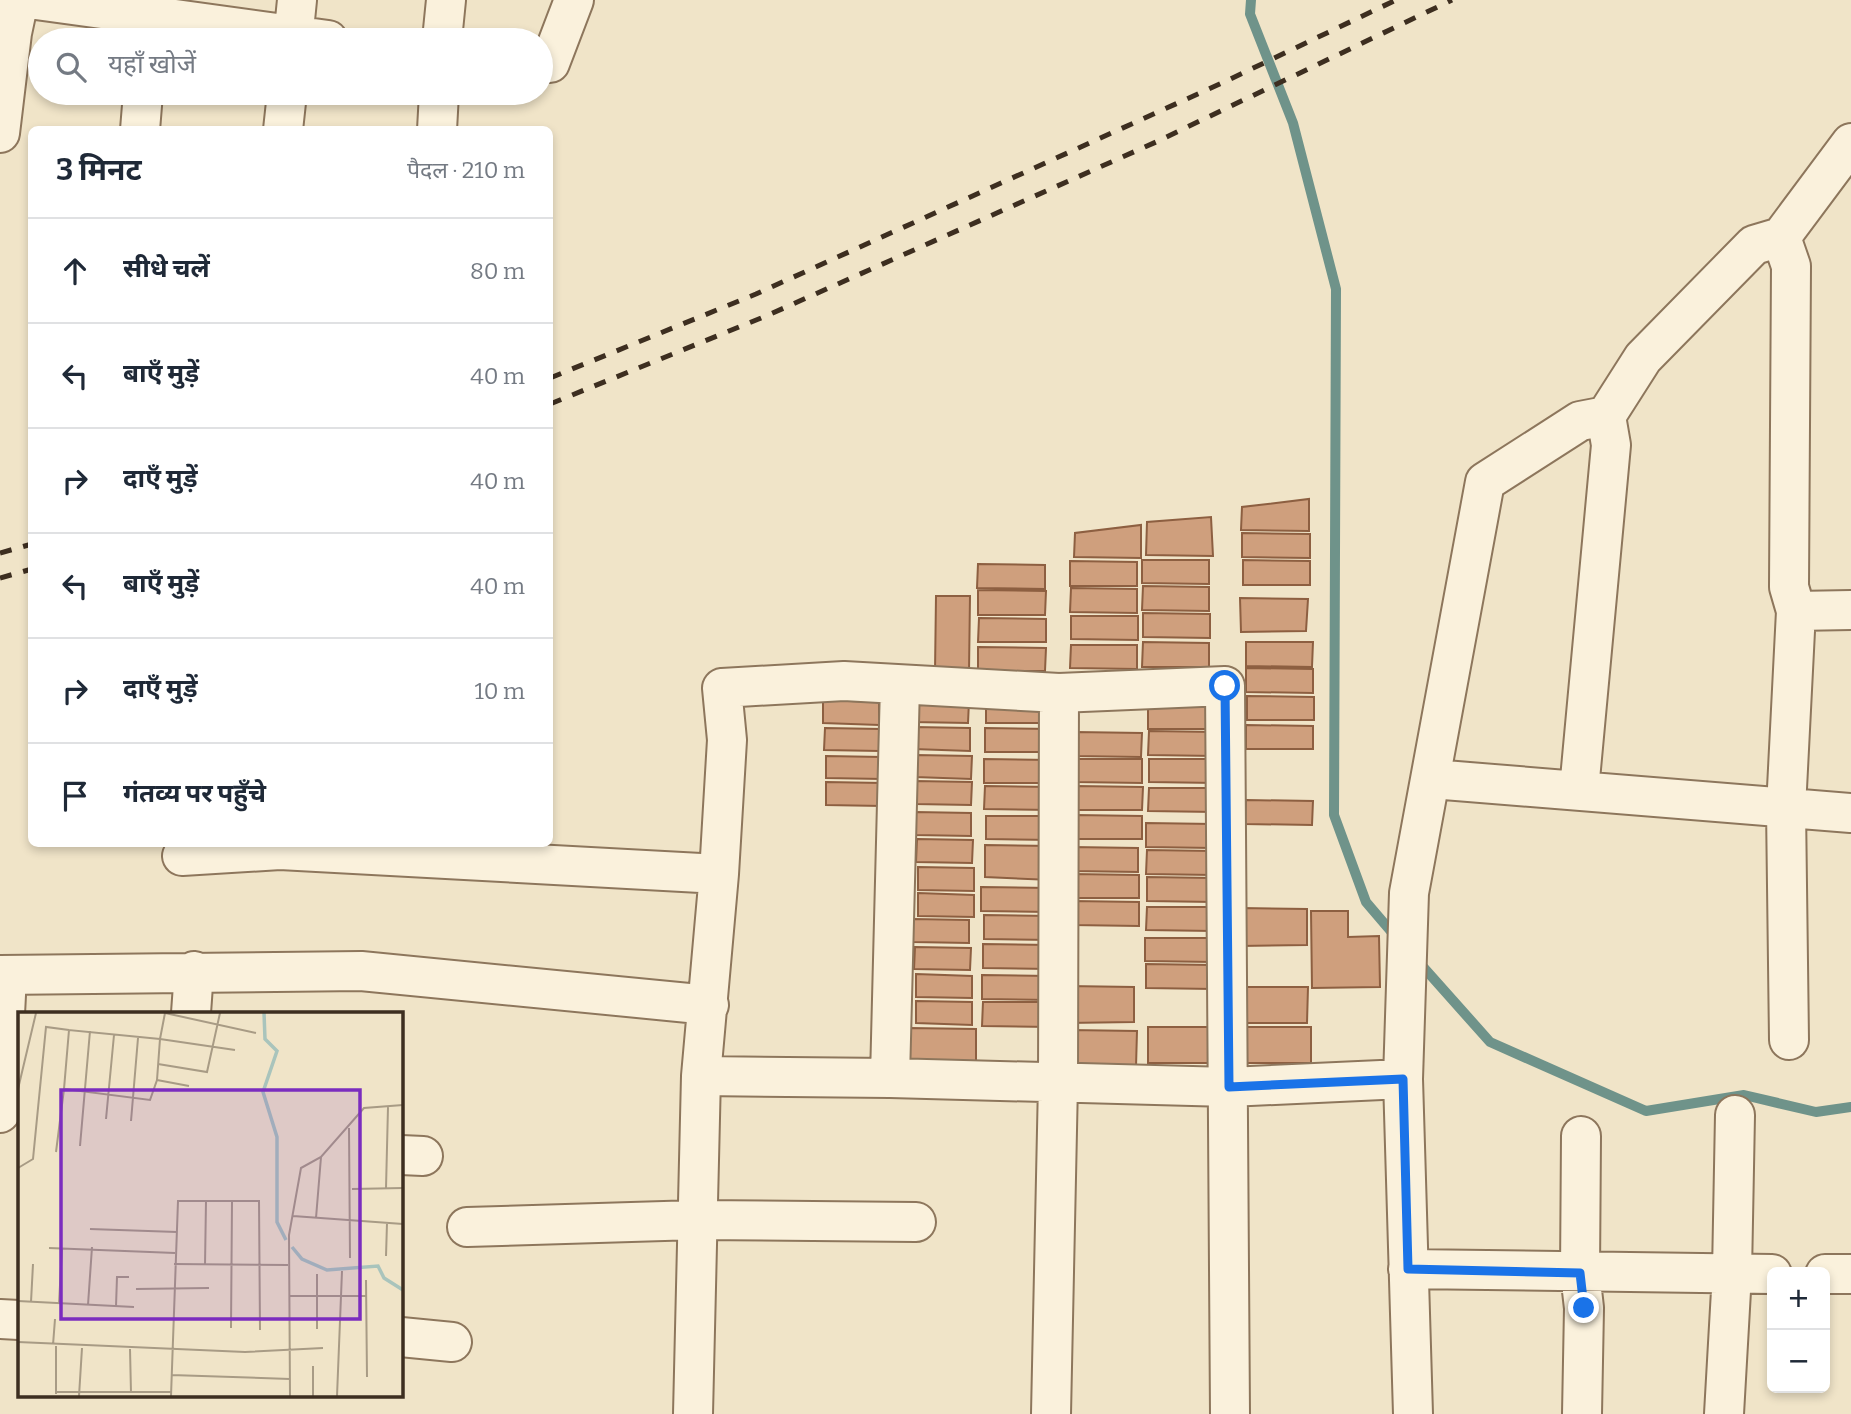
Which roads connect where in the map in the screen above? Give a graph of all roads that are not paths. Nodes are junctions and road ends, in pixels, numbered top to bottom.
1 (19, 0) edge
2 (36, 0) edge
3 (297, 0) edge
4 (446, 0) edge
5 (574, 0) edge
6 (150, 19) edge
7 (220, 28) edge
8 (303, 28) edge
9 (443, 28) edge
10 (553, 56) edge
11 (142, 105) edge
12 (286, 105) edge
13 (438, 105) edge
14 (140, 126) edge
15 (283, 126) edge
16 (437, 126) edge
17 (0, 132) edge
18 (1851, 143) edge
19 (1781, 237) junction
20 (1606, 416) junction
21 (1851, 610) edge
22 (1796, 611) junction
23 (900, 685) junction
24 (1059, 693) junction
25 (1432, 779) junction
26 (1579, 790) junction
27 (1786, 808) junction
28 (1851, 813) edge
29 (182, 856) dead end
30 (719, 874) junction
31 (194, 971) junction
32 (3, 975) edge
33 (709, 1004) junction
34 (191, 1012) edge
35 (1788, 1040) dead end
36 (701, 1076) junction
37 (890, 1078) junction
38 (1403, 1079) junction
39 (1058, 1083) junction
40 (1229, 1087) junction
41 (0, 1113) edge
42 (1735, 1115) dead end
43 (1581, 1136) dead end
44 (697, 1220) junction
45 (916, 1222) dead end
46 (467, 1227) dead end
47 (1408, 1269) junction
48 (1580, 1273) junction
49 (1732, 1273) junction
50 (1767, 1274) edge
51 (1830, 1274) edge
52 (1851, 1274) edge
53 (0, 1319) edge
54 (18, 1320) edge
55 (402, 1337) edge
56 (452, 1342) dead end
57 (694, 1414) edge
58 (1051, 1414) edge
59 (1230, 1414) edge
60 (1413, 1414) edge
61 (1582, 1414) edge
62 (1724, 1414) edge

1 - 17 street
2 - 6 street
3 - 8 street
4 - 9 street
5 - 10 street
6 - 7 street
11 - 14 street
12 - 15 street
13 - 16 street
18 - 19 street
19 - 20 street
19 - 22 street
20 - 25 street
20 - 26 street
21 - 22 street
22 - 27 street
23 - 24 street
23 - 30 street
23 - 37 street
24 - 39 street
24 - 40 street
25 - 26 street
25 - 38 street
26 - 27 street
27 - 28 street
27 - 35 street
29 - 30 street
30 - 33 street
31 - 32 street
31 - 33 street
31 - 34 street
32 - 41 street
33 - 36 street
36 - 37 street
36 - 44 street
37 - 39 street
38 - 40 street
38 - 47 street
39 - 40 street
39 - 58 street
40 - 59 street
42 - 49 street
43 - 48 street
44 - 45 street
44 - 46 street
44 - 57 street
47 - 48 street
47 - 60 street
48 - 49 street
48 - 61 street
49 - 50 street
49 - 62 street
51 - 52 street
53 - 54 street
55 - 56 street

